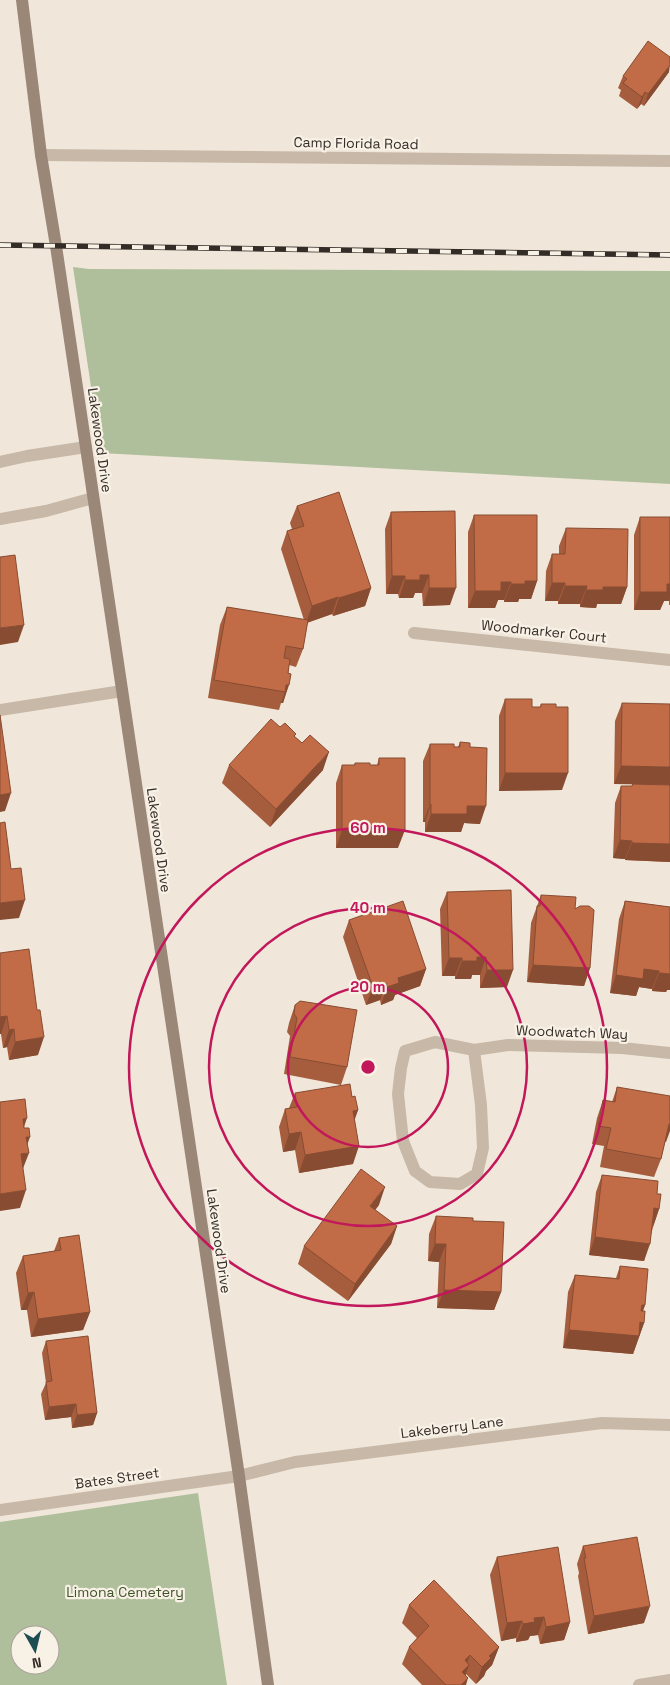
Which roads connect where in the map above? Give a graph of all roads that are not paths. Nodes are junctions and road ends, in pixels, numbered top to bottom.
1 (22, 0) edge
2 (41, 155) junction
3 (670, 161) edge
4 (86, 447) junction
5 (0, 462) edge
6 (93, 498) junction
7 (0, 519) edge
8 (414, 632) dead end
9 (670, 660) edge
10 (122, 691) junction
11 (0, 710) edge
12 (474, 1050) junction
13 (670, 1053) edge
14 (670, 1425) edge
15 (239, 1476) junction
16 (0, 1510) edge
17 (670, 1680) edge
18 (268, 1685) edge
19 (639, 1685) edge

1 - 2 street, Lakewood Drive
2 - 3 street, Camp Florida Road
2 - 4 street, Lakewood Drive
4 - 5 street
4 - 6 street, Lakewood Drive
6 - 7 street
6 - 10 street, Lakewood Drive
8 - 9 street, Woodmarker Court
10 - 11 street
10 - 15 street, Lakewood Drive
12 - 12 street, Woodwatch Way
12 - 13 street, Woodwatch Way
14 - 15 street, Lakeberry Lane
15 - 16 street, Bates Street
15 - 18 street, Lakewood Drive
17 - 19 street

